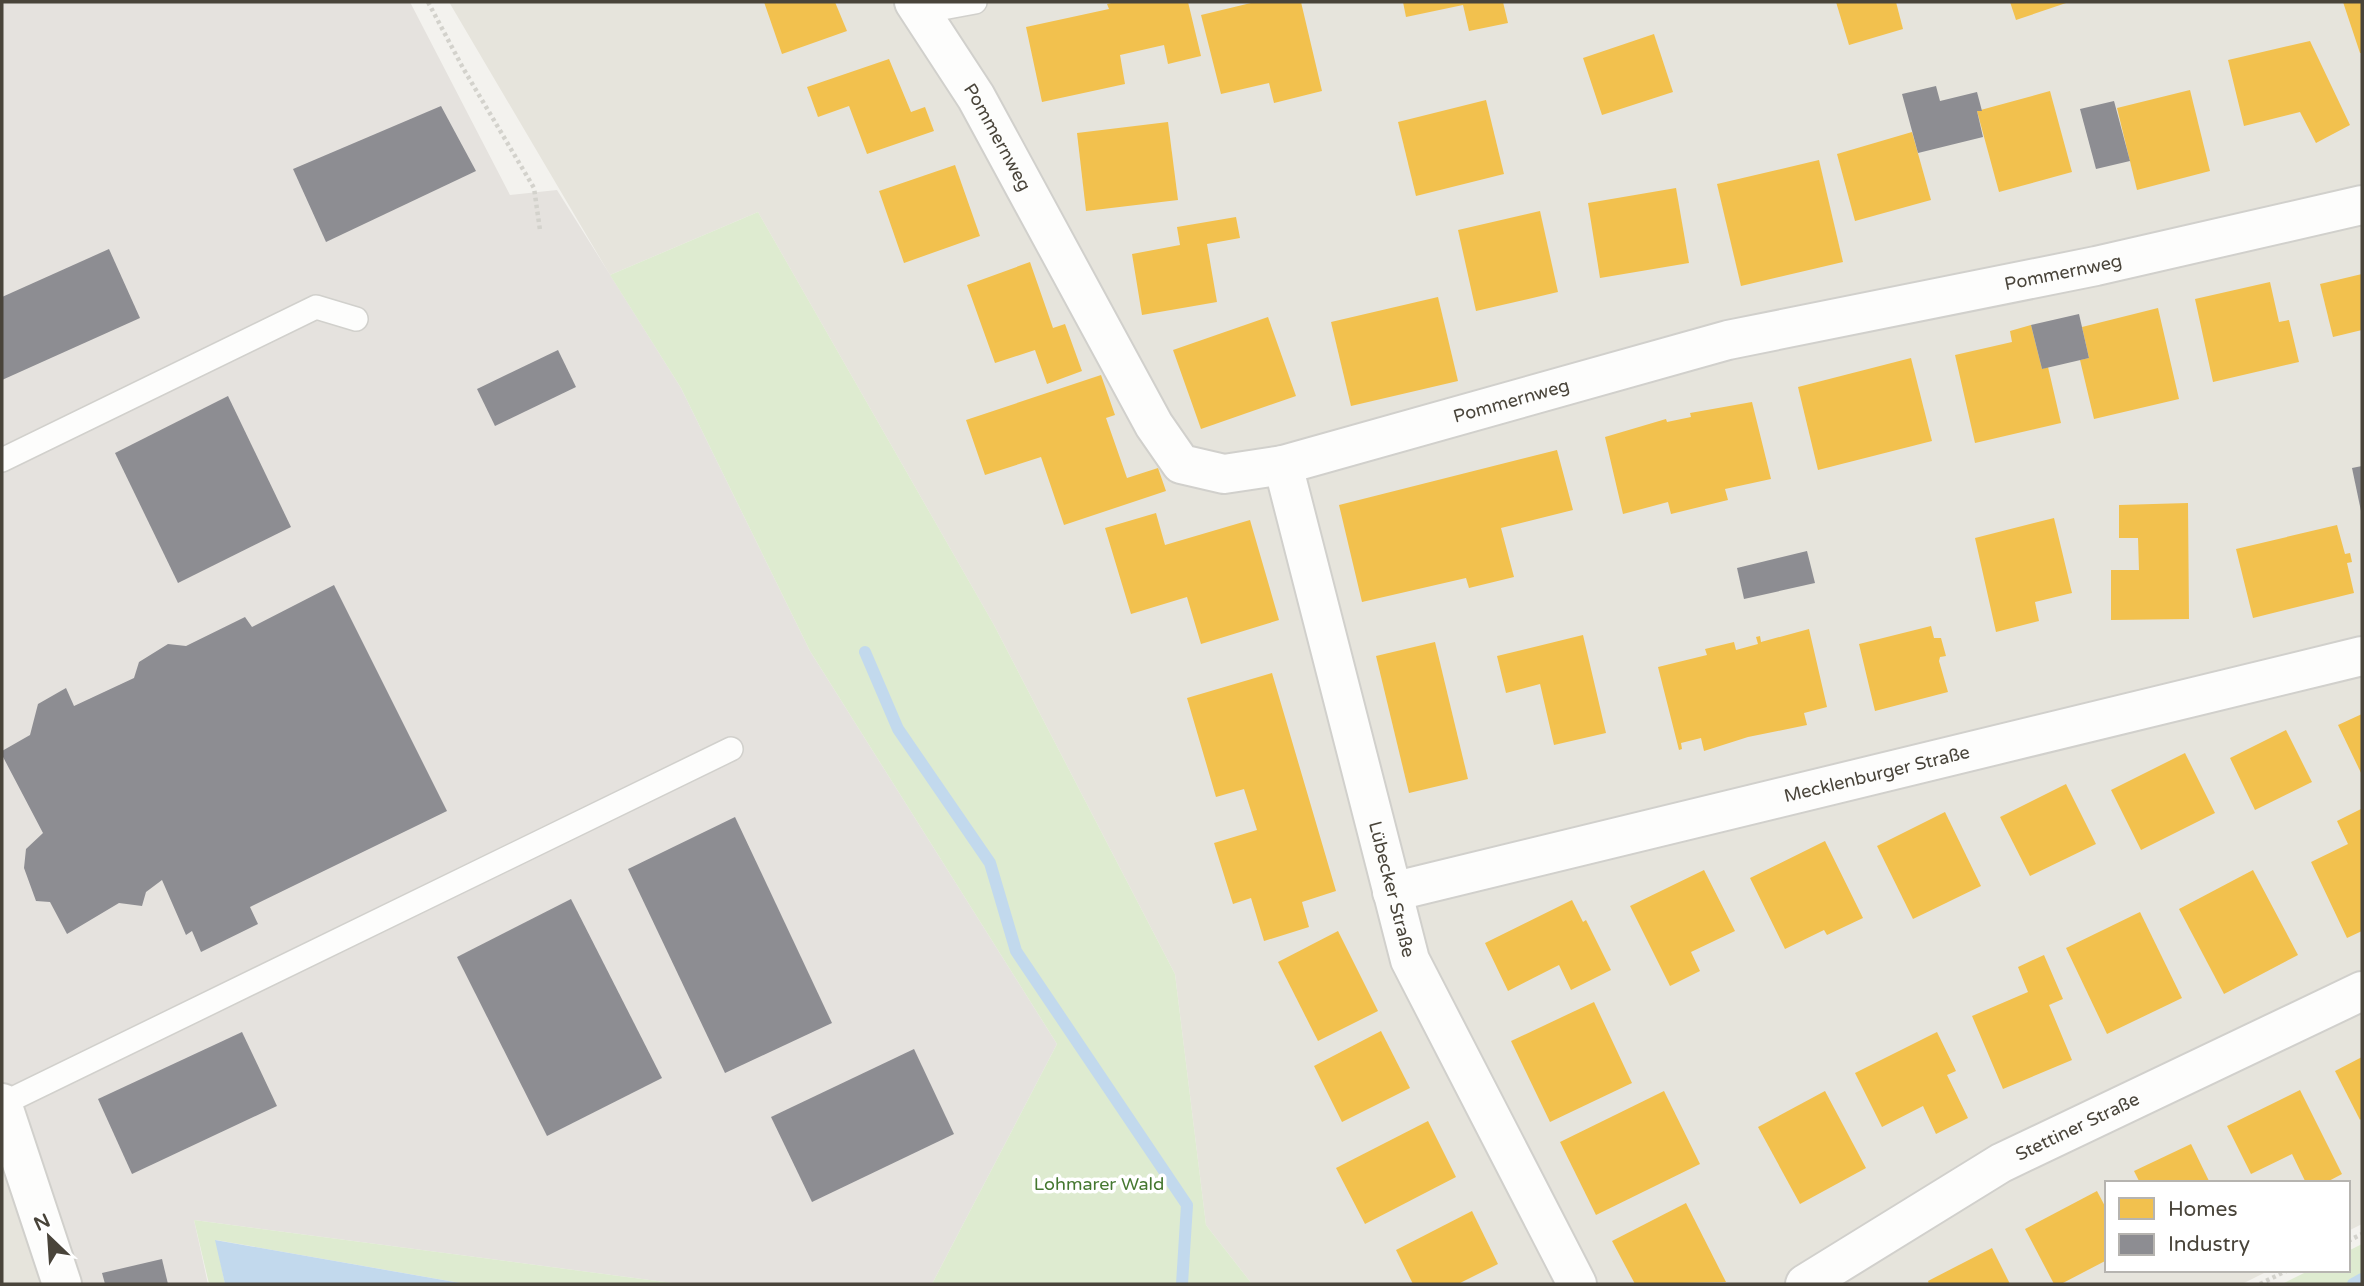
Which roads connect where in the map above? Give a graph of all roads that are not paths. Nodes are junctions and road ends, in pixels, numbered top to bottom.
1 (975, 2) edge
2 (917, 7) edge
3 (2362, 205) edge
4 (356, 318) dead end
5 (2, 460) edge
6 (1283, 465) junction
7 (2362, 656) edge
8 (731, 749) dead end
9 (1392, 892) junction
10 (2362, 990) edge
11 (2, 1104) edge
12 (62, 1284) edge
13 (1577, 1284) edge
14 (1805, 1284) edge

1 - 2 lane
2 - 6 street, Pommernweg
3 - 6 street, Pommernweg
4 - 5 lane
6 - 9 street, Lübecker Straße
7 - 9 street, Mecklenburger Straße
8 - 11 lane
9 - 13 street, Lübecker Straße
10 - 14 street, Stettiner Straße
11 - 12 street

